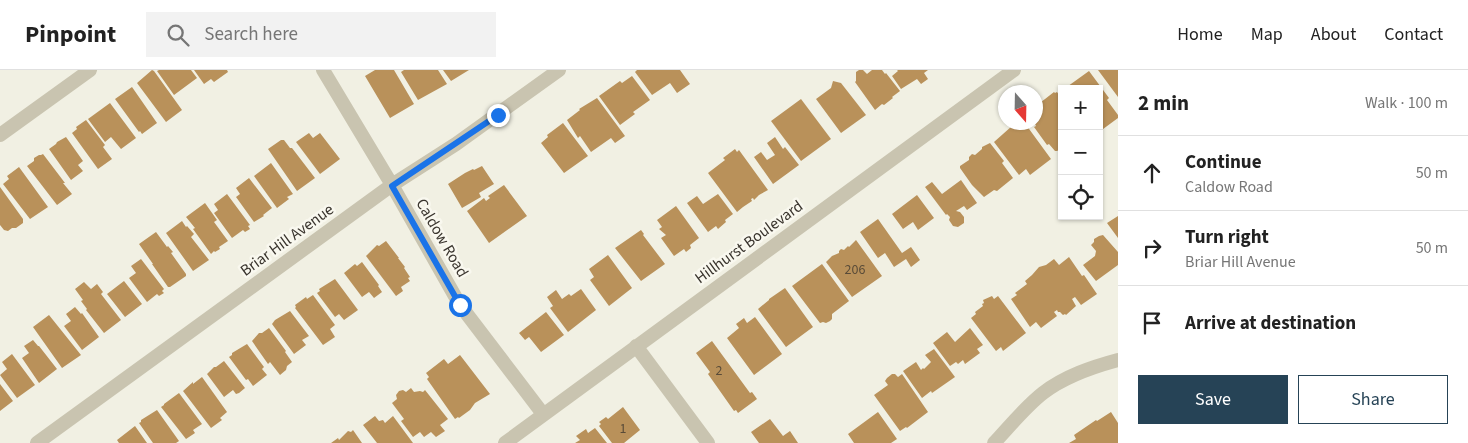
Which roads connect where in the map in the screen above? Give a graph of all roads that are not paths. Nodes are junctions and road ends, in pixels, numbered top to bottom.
1 (90, 70) edge
2 (323, 70) edge
3 (560, 70) edge
4 (1014, 70) edge
5 (0, 136) edge
6 (392, 186) junction
7 (636, 346) junction
8 (1118, 360) edge
9 (543, 414) junction
10 (37, 443) edge
11 (505, 443) edge
12 (708, 443) edge
13 (994, 443) edge

1 - 5 street
2 - 6 street, Caldow Road
3 - 6 street, Briar Hill Avenue
4 - 7 street, Hillhurst Boulevard
6 - 9 street, Caldow Road
6 - 10 street, Briar Hill Avenue
7 - 9 street, Hillhurst Boulevard
7 - 12 street
8 - 13 street
9 - 11 street, Hillhurst Boulevard

